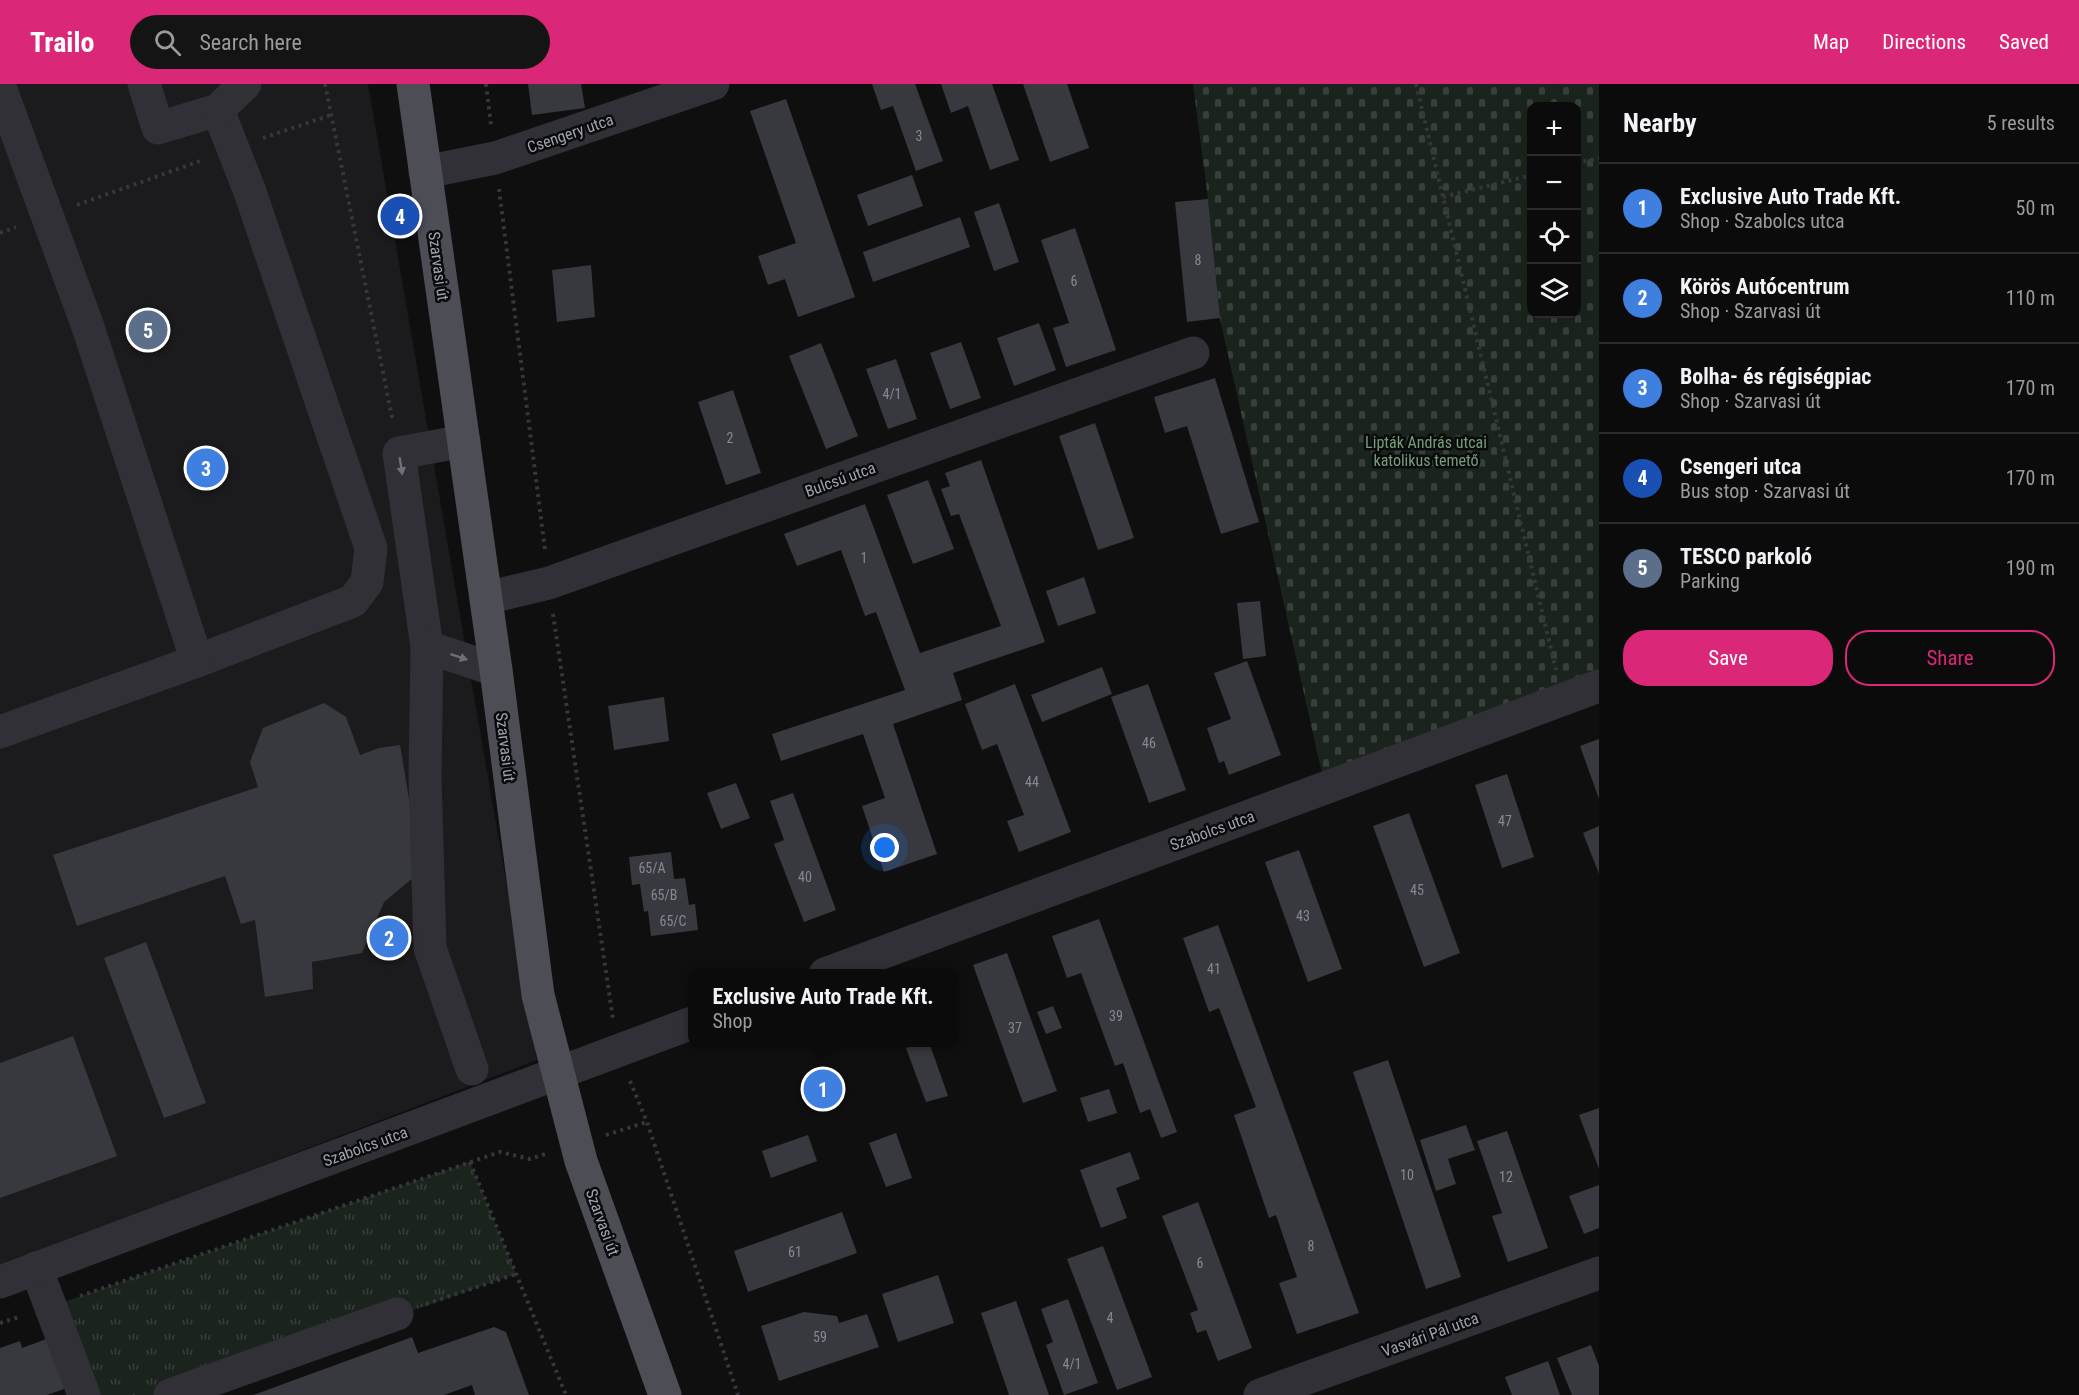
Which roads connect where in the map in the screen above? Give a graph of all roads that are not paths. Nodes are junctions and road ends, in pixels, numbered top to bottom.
1 (144, 84) edge
2 (245, 84) edge
3 (413, 84) edge
4 (712, 84) edge
5 (0, 87) edge
6 (218, 110) junction
7 (425, 172) junction
8 (1193, 353) dead end
9 (464, 441) junction
10 (486, 598) junction
11 (427, 647) junction
12 (197, 661) junction
13 (496, 670) junction
14 (1599, 686) edge
15 (0, 732) edge
16 (838, 969) edge
17 (688, 1025) edge
18 (472, 1070) dead end
19 (558, 1074) junction
20 (36, 1268) junction
21 (1599, 1273) edge
22 (0, 1282) edge
23 (397, 1314) road end
24 (84, 1395) edge
25 (170, 1395) edge
26 (665, 1395) edge
27 (1260, 1395) edge

1 - 6 street
2 - 6 street
3 - 7 main road, Szarvasi út
4 - 7 street, Csengery utca
5 - 12 street
6 - 12 street
7 - 9 main road, Szarvasi út
8 - 10 street, Bulcsú utca
9 - 10 main road, Szarvasi út
9 -> 11 street
10 - 13 main road, Szarvasi út
11 -> 13 street
11 - 18 street
12 - 15 street
13 - 19 main road, Szarvasi út
14 - 16 street, Szabolcs utca
17 - 19 street, Szabolcs utca
19 - 20 street, Szabolcs utca
19 - 26 main road, Szarvasi út
20 - 22 street, Szabolcs utca
20 - 24 street
21 - 27 street, Vasvári Pál utca
23 - 25 street

